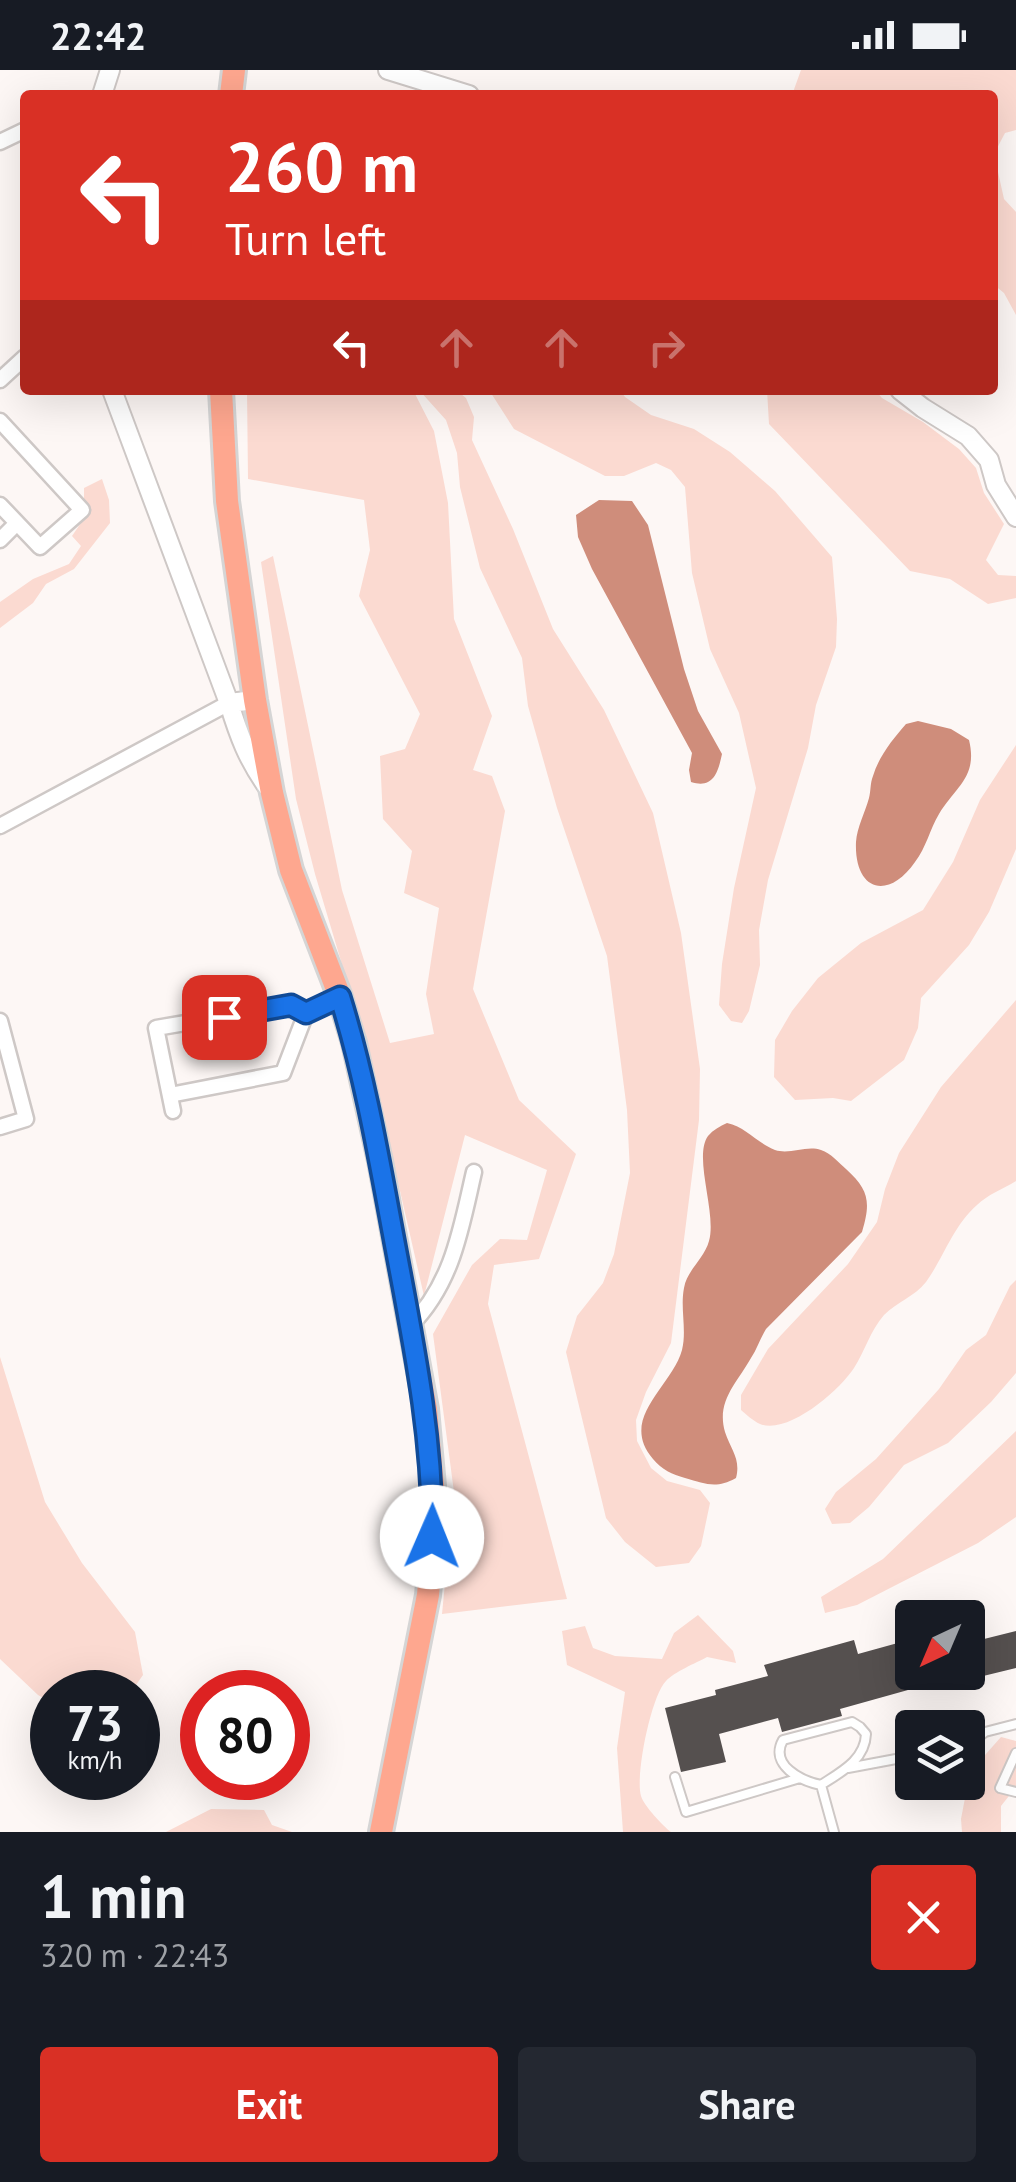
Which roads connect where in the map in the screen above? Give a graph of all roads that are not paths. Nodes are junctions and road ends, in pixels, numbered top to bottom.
1 (388, 70) edge
2 (453, 90) edge
3 (20, 362) edge
4 (0, 380) edge
5 (114, 395) edge
6 (221, 395) edge
7 (906, 395) edge
8 (0, 421) edge
9 (0, 505) edge
10 (1016, 517) edge
11 (17, 523) junction
12 (0, 540) edge
13 (255, 700) junction
14 (229, 702) junction
15 (272, 794) junction
16 (0, 826) edge
17 (340, 997) junction
18 (306, 1013) junction
19 (0, 1021) edge
20 (170, 1095) junction
21 (173, 1111) dead end
22 (0, 1128) edge
23 (474, 1172) dead end
24 (410, 1326) junction
25 (1016, 1724) edge
26 (985, 1732) edge
27 (1016, 1752) edge
28 (895, 1759) edge
29 (846, 1768) junction
30 (675, 1777) dead end
31 (800, 1778) junction
32 (822, 1785) junction
33 (1016, 1792) edge
34 (380, 1832) edge
35 (834, 1832) edge

1 - 2 street
3 - 4 street
5 - 14 street
6 - 13 highway
7 - 10 street
8 - 11 street
9 - 11 street
11 - 12 street
13 - 14 street
13 - 15 highway
14 - 15 street
14 - 16 street
15 - 17 highway
17 - 18 street
17 - 24 highway
18 - 20 street
18 - 20 street
19 - 22 street
20 - 21 street
23 - 24 street
24 - 34 highway
25 - 26 lane
27 - 33 lane
28 - 29 lane
29 - 31 lane
29 - 32 lane
30 - 31 lane
31 - 32 lane
32 - 35 lane

